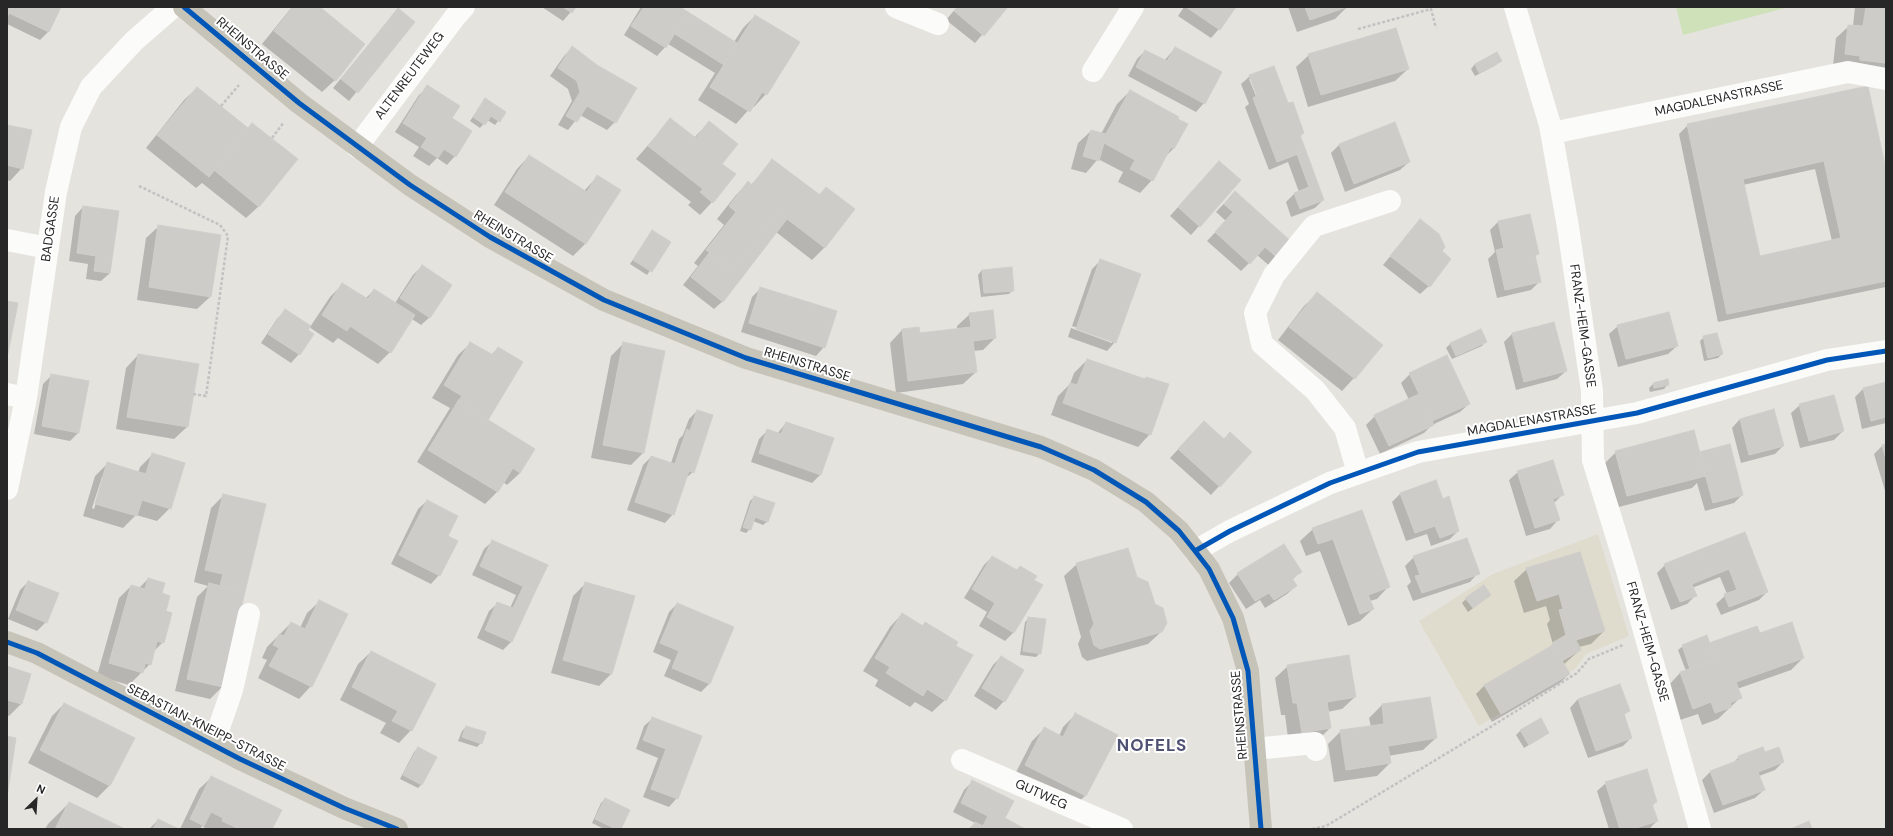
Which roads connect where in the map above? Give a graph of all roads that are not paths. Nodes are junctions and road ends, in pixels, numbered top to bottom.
1 (173, 7) edge
2 (184, 7) edge
3 (464, 7) edge
4 (896, 7) edge
5 (1133, 7) edge
6 (1515, 7) edge
7 (938, 24) dead end
8 (1093, 71) dead end
9 (1886, 79) edge
10 (1552, 133) junction
11 (357, 147) junction
12 (1390, 201) dead end
13 (7, 240) edge
14 (48, 248) junction
15 (1886, 351) edge
16 (16, 396) edge
17 (1593, 421) junction
18 (1358, 473) junction
19 (7, 489) edge
20 (1195, 551) junction
21 (249, 614) dead end
22 (7, 642) edge
23 (213, 745) junction
24 (1320, 745) dead end
25 (1254, 749) junction
26 (962, 760) dead end
27 (397, 829) edge
28 (1122, 829) edge
29 (1261, 829) edge
30 (1700, 829) edge

1 - 14 street, BADGASSE
2 - 11 main road, RHEINSTRASSE
3 - 11 street, ALTENREUTEWEG
4 - 7 street
5 - 8 street
6 - 10 street, FRANZ-HEIM-GASSE
9 - 10 street, MAGDALENASTRASSE
10 - 17 street, FRANZ-HEIM-GASSE
11 - 20 main road, RHEINSTRASSE
12 - 18 street
13 - 14 street
14 - 16 street, BADGASSE
15 - 17 street, MAGDALENASTRASSE
16 - 19 street, BADGASSE
17 - 18 street, MAGDALENASTRASSE
17 - 30 street, FRANZ-HEIM-GASSE
18 - 20 street, MAGDALENASTRASSE
20 - 25 main road, RHEINSTRASSE
21 - 23 street
22 - 23 main road, SEBASTIAN-KNEIPP-STRASSE
23 - 27 main road, SEBASTIAN-KNEIPP-STRASSE
24 - 25 street
25 - 29 main road, RHEINSTRASSE
26 - 28 street, GUTWEG

